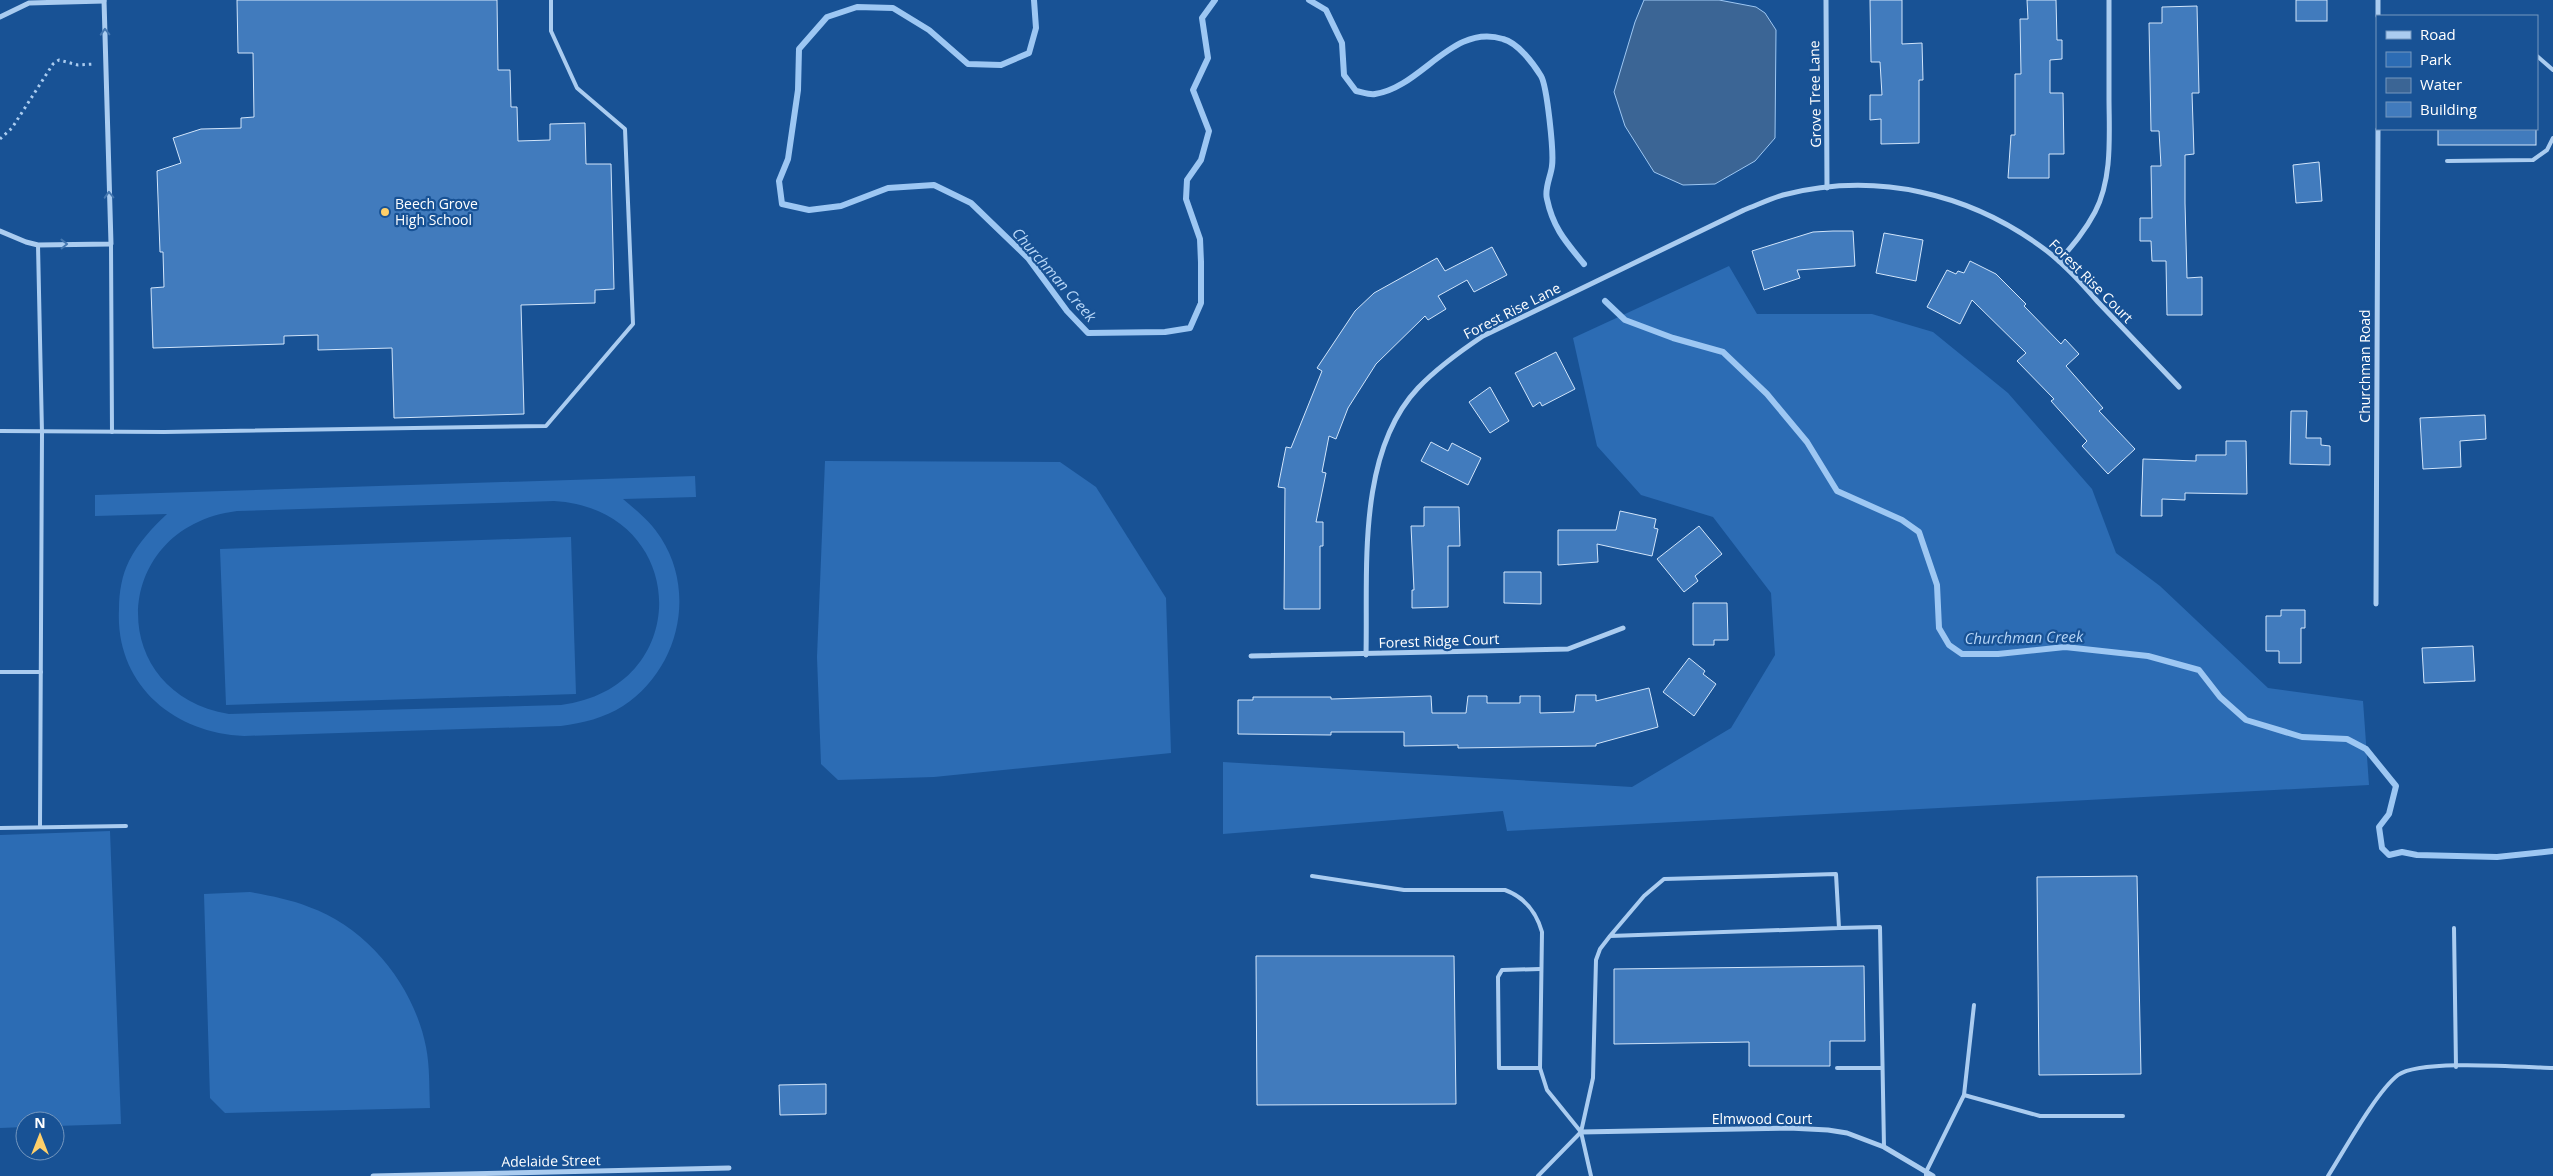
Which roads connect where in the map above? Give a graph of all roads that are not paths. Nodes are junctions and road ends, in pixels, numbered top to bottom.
1 (551, 0) edge
2 (1826, 0) edge
3 (2109, 0) edge
4 (2378, 0) edge
5 (104, 1) edge
6 (2378, 15) edge
7 (0, 17) edge
8 (2538, 57) edge
9 (2553, 70) edge
10 (2378, 130) edge
11 (2553, 138) edge
12 (2447, 161) dead end
13 (1827, 188) junction
14 (0, 231) edge
15 (111, 244) junction
16 (38, 245) junction
17 (2059, 261) junction
18 (2179, 387) dead end
19 (0, 431) edge
20 (112, 432) junction
21 (42, 433) junction
22 (2376, 604) dead end
23 (1623, 628) dead end
24 (1366, 655) junction
25 (1251, 656) dead end
26 (0, 672) edge
27 (41, 672) junction
28 (126, 826) dead end
29 (40, 827) junction
30 (0, 828) edge
31 (1312, 876) dead end
32 (1839, 928) junction
33 (2454, 928) dead end
34 (1610, 936) junction
35 (1540, 969) junction
36 (1974, 1006) dead end
37 (2456, 1067) junction
38 (1540, 1068) junction
39 (1837, 1068) dead end
40 (1882, 1068) junction
41 (2553, 1068) edge
42 (1964, 1095) junction
43 (2123, 1116) dead end
44 (1581, 1132) junction
45 (1884, 1147) junction
46 (729, 1168) dead end
47 (1926, 1174) edge
48 (373, 1176) edge
49 (1538, 1176) edge
50 (1591, 1176) edge
51 (1933, 1176) edge
52 (2328, 1176) edge

1 - 20 lane
2 - 13 street, Grove Tree Lane
3 - 17 street
4 - 6 street
5 - 7 street
15 -> 5 street
8 - 9 lane
10 - 22 street, Churchman Road
11 - 12 lane
13 - 17 street, Forest Rise Court
13 - 24 street, Forest Rise Lane
14 - 16 street
16 -> 15 street
15 - 20 lane
16 - 21 lane
17 - 18 street, Forest Rise Court
19 - 21 lane
20 - 21 lane
21 - 27 lane
23 - 24 street, Forest Ridge Court
24 - 25 street, Forest Ridge Court
26 - 27 lane
27 - 29 lane
28 - 29 lane
29 - 30 lane
31 - 35 lane
32 - 34 lane
32 - 34 lane
32 - 40 lane
33 - 37 lane
34 - 44 lane
35 - 38 lane
35 - 38 lane
36 - 42 lane
37 - 41 lane
37 - 52 lane
38 - 44 lane
39 - 40 lane
40 - 45 lane
42 - 43 lane
42 - 47 lane
44 - 45 street, Elmwood Court
44 - 49 lane
44 - 50 lane
45 - 47 street, Elmwood Court
46 - 48 street, Adelaide Street
47 - 51 street, Elmwood Court

